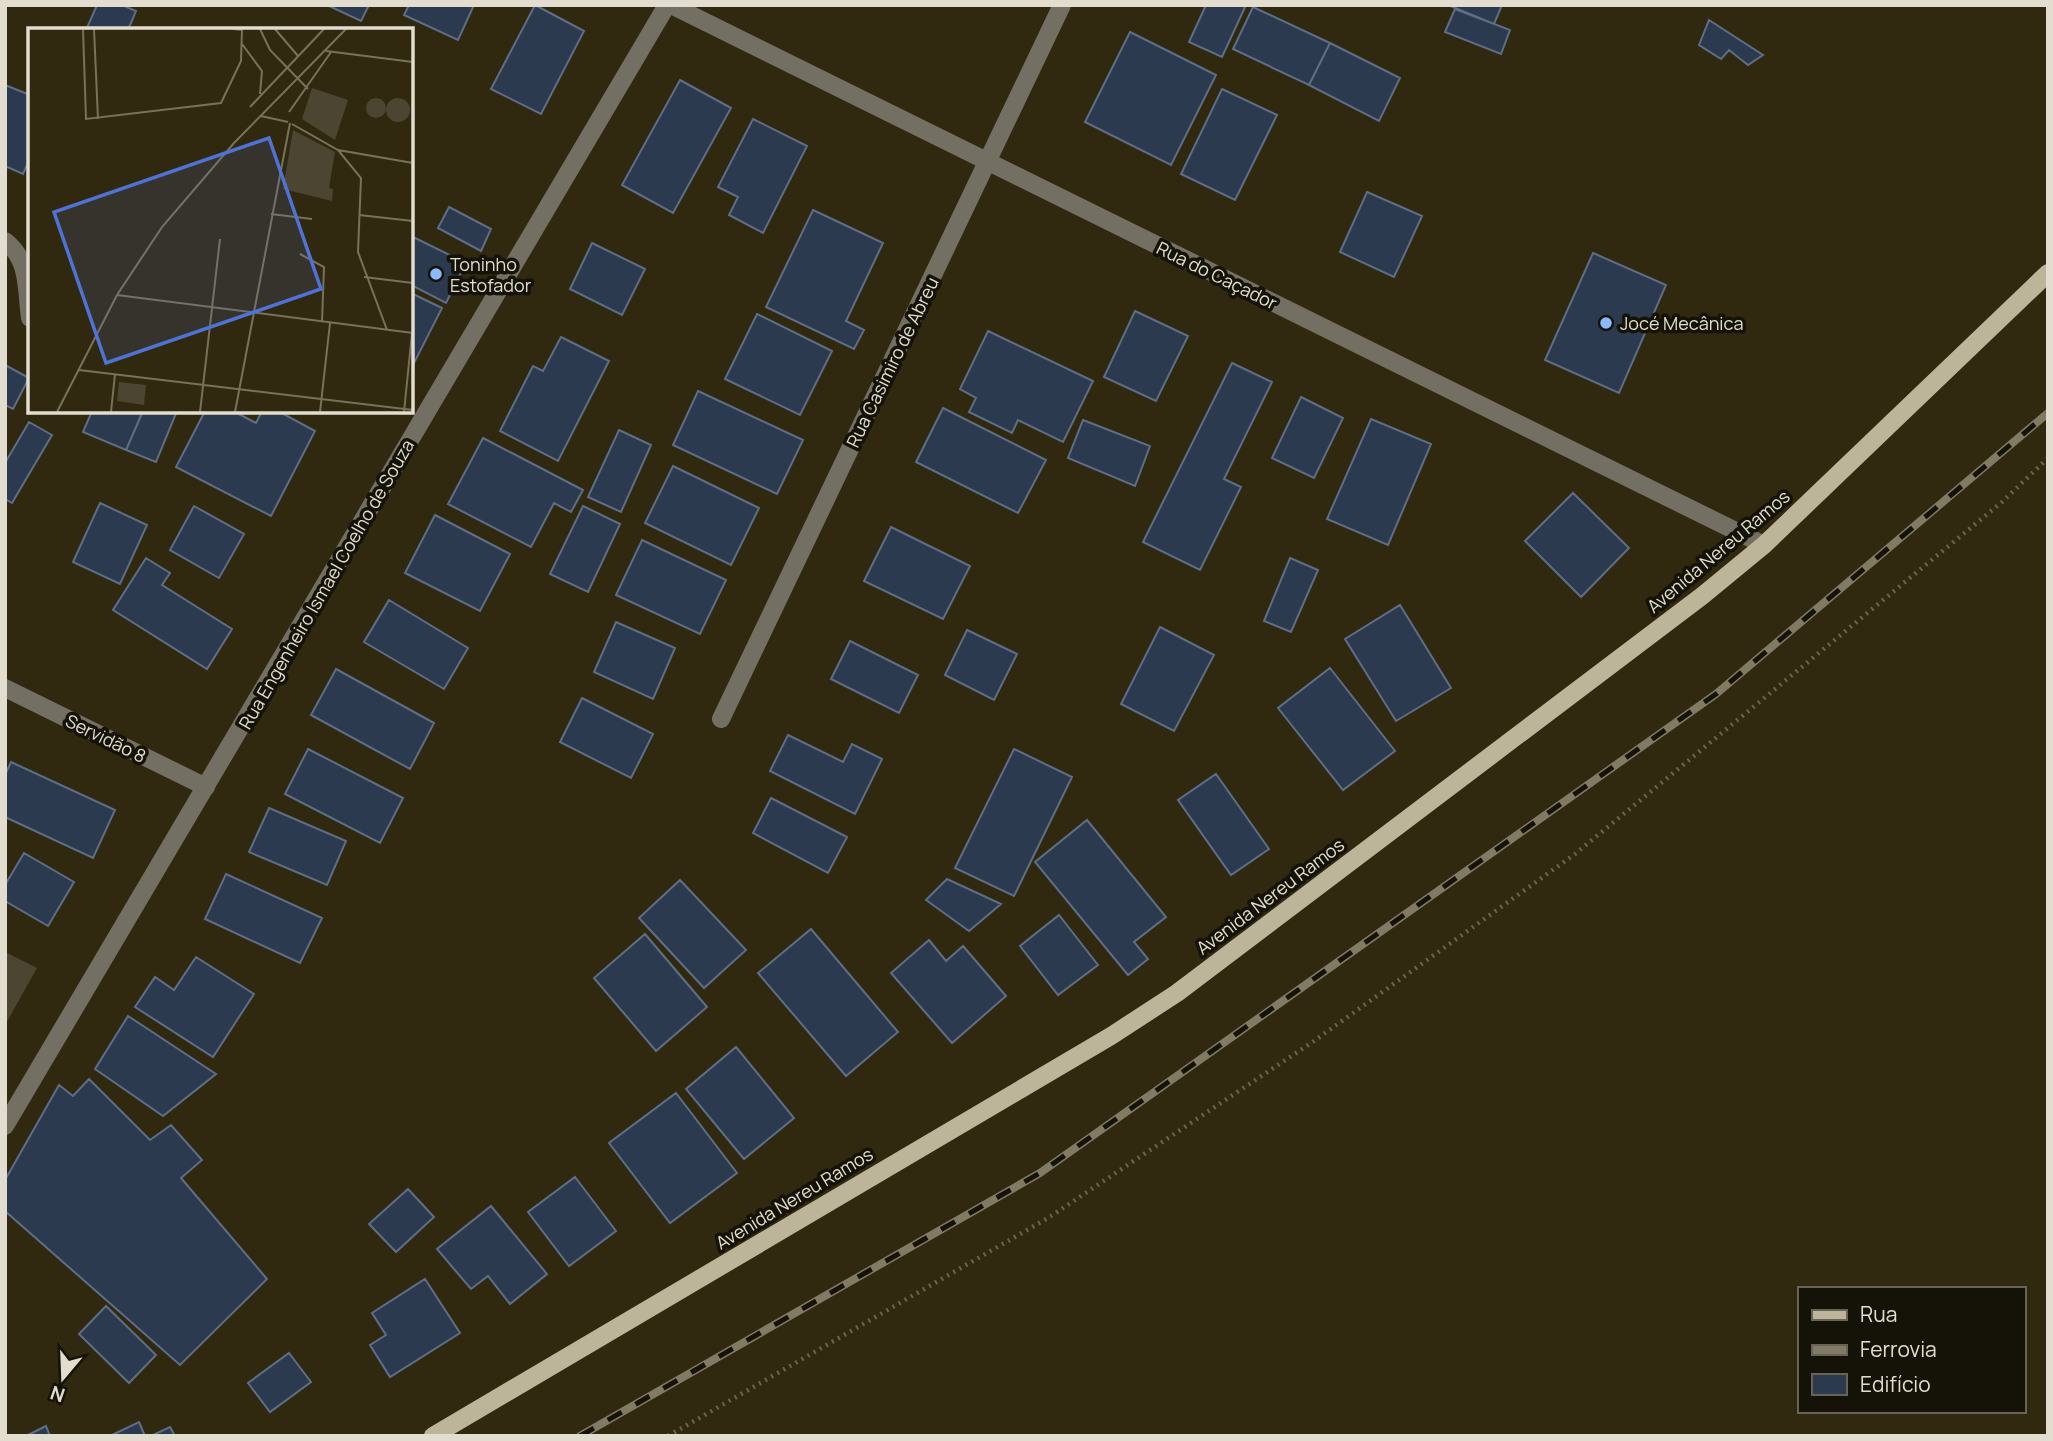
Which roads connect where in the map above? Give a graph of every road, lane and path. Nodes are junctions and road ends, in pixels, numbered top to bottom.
1 (669, 5) edge
2 (1062, 5) edge
3 (988, 161) junction
4 (5, 241) edge
5 (2048, 273) edge
6 (28, 301) edge
7 (2048, 458) edge
8 (1764, 545) junction
9 (5, 688) edge
10 (721, 719) dead end
11 (206, 787) junction
12 (5, 1126) edge
13 (433, 1436) edge
14 (667, 1436) edge

1 - 3 street, Rua do Caçador
1 - 11 street, Rua Engenheiro Ismael Coelho de Souza
2 - 3 street, Rua Casimiro de Abreu
3 - 8 street, Rua do Caçador
3 - 10 street, Rua Casimiro de Abreu
4 - 6 street
5 - 8 main road, Avenida Nereu Ramos
7 - 14 path
8 - 13 main road, Avenida Nereu Ramos
9 - 11 street, Servidão 8
11 - 12 street, Rua Engenheiro Ismael Coelho de Souza

